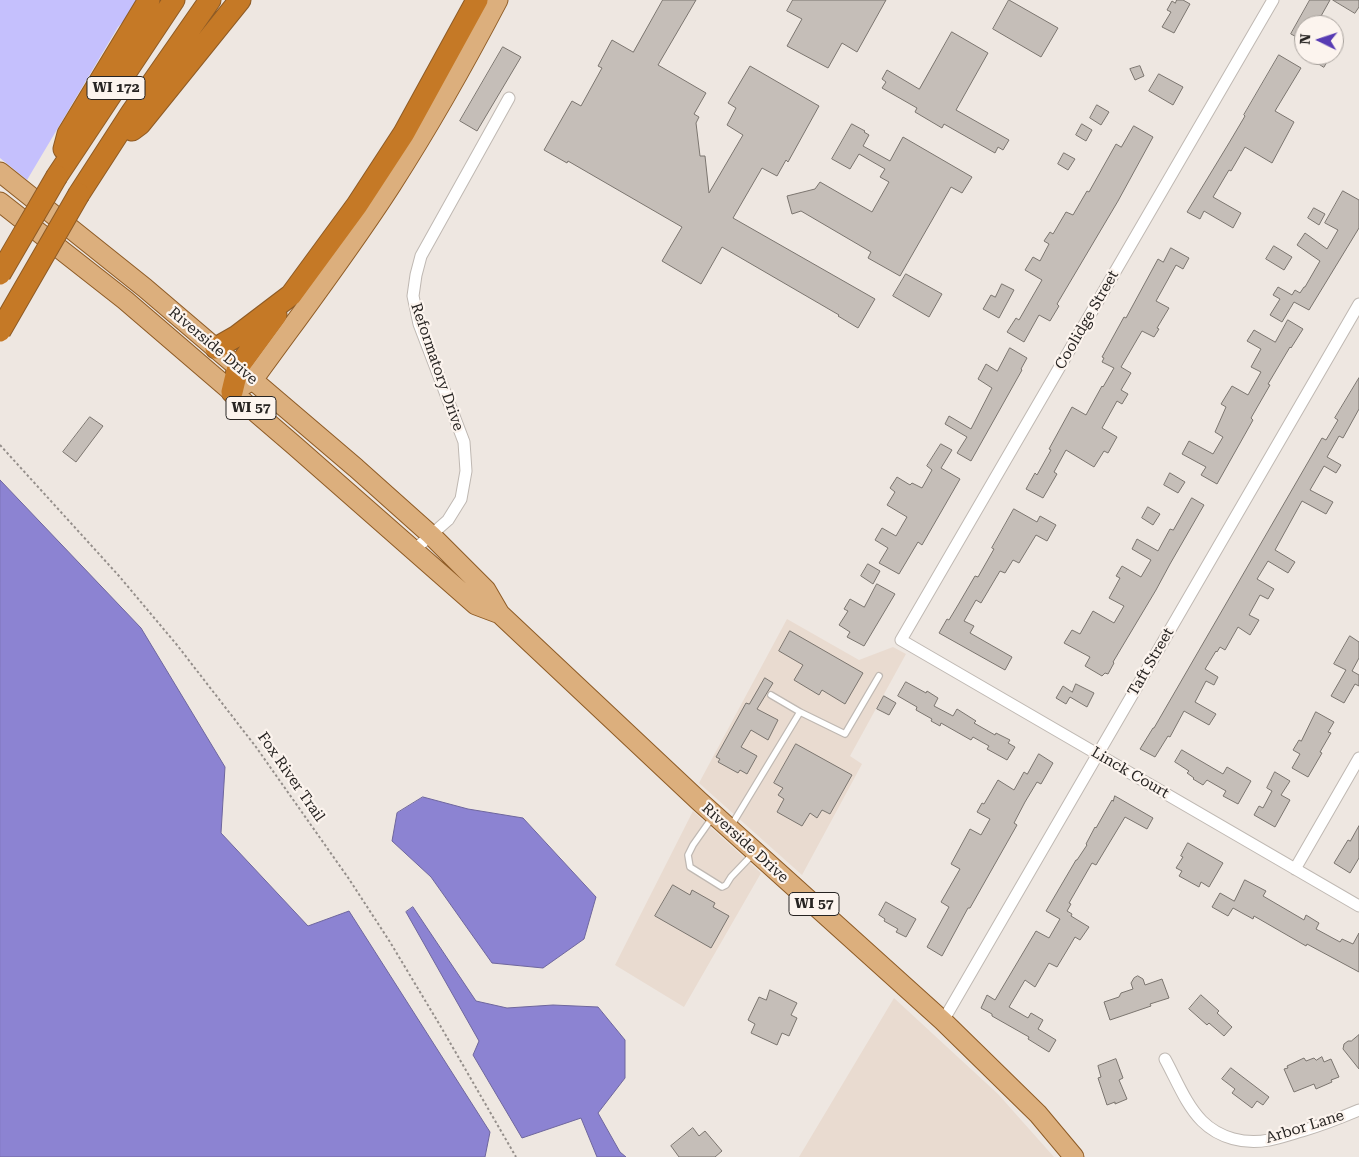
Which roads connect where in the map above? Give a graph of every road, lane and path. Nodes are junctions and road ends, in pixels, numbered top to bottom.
1 (149, 0) edge
2 (174, 0) edge
3 (210, 0) edge
4 (240, 0) edge
5 (477, 0) edge
6 (498, 0) edge
7 (1273, 0) edge
8 (509, 98) dead end
9 (102, 157) junction
10 (0, 172) edge
11 (57, 176) junction
12 (0, 202) edge
13 (0, 274) edge
14 (291, 294) junction
15 (1359, 304) edge
16 (0, 331) edge
17 (216, 348) junction
18 (246, 373) junction
19 (232, 392) junction
20 (0, 445) edge
21 (431, 535) junction
22 (414, 550) junction
23 (500, 614) junction
24 (901, 640) joint
25 (879, 676) dead end
26 (771, 695) dead end
27 (800, 712) junction
28 (1098, 754) junction
29 (1359, 758) edge
30 (714, 815) junction
31 (730, 829) junction
32 (755, 852) junction
33 (1294, 869) junction
34 (1359, 906) edge
35 (944, 1021) junction
36 (1165, 1059) dead end
37 (1359, 1110) edge
38 (516, 1157) edge
39 (1074, 1157) edge

1 - 11 highway
2 - 11 highway, WI 172
3 - 9 highway, WI 172
4 - 9 highway
5 - 14 highway
6 - 18 main road
7 - 24 street, Coolidge Street
8 - 21 street, Reformatory Drive
9 - 16 highway, WI 172, bridge
10 - 17 main road, Riverside Drive / WI 57
11 - 13 highway, WI 172, bridge
12 - 19 main road, Riverside Drive / WI 57
14 - 17 highway
14 - 18 highway
15 - 28 street, Taft Street
17 - 18 main road, Riverside Drive / WI 57
18 - 19 highway
18 - 21 main road, Riverside Drive / WI 57
19 - 22 main road, Riverside Drive / WI 57
20 - 38 path, Fox River Trail
21 - 22 street, Reformatory Drive
21 - 23 main road, Riverside Drive / WI 57
22 - 23 main road, Riverside Drive / WI 57
23 - 30 main road, Riverside Drive / WI 57
24 - 28 street, Linck Court
25 - 27 lane
26 - 27 lane
27 - 31 lane
28 - 33 street, Linck Court
28 - 35 street, Taft Street
29 - 33 street
30 - 31 main road, Riverside Drive / WI 57
30 - 32 lane
31 - 32 main road, Riverside Drive / WI 57
32 - 35 main road, Riverside Drive / WI 57
33 - 34 street, Linck Court
35 - 39 main road, Riverside Drive / WI 57
36 - 37 street, Arbor Lane

